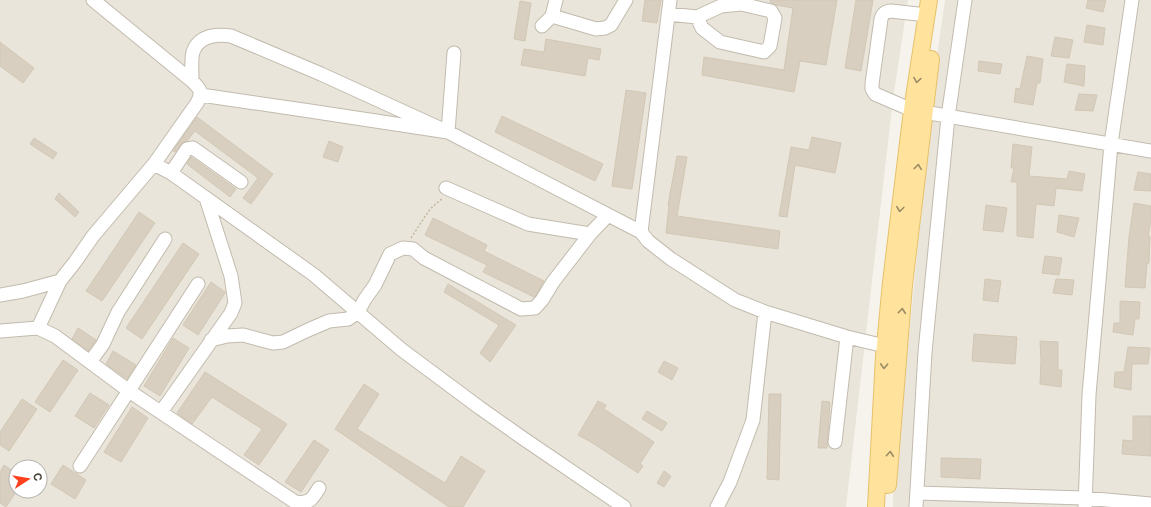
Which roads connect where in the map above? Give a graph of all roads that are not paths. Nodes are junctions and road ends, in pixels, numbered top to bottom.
1 (93, 0) edge
2 (556, 0) edge
3 (626, 0) edge
4 (670, 0) edge
5 (939, 0) edge
6 (965, 0) edge
7 (1132, 0) edge
8 (928, 8) edge
9 (668, 14) junction
10 (552, 16) junction
11 (697, 17) junction
12 (542, 26) dead end
13 (454, 53) dead end
14 (192, 81) junction
15 (201, 95) junction
16 (918, 111) junction
17 (948, 117) junction
18 (448, 132) junction
19 (1111, 144) junction
20 (1151, 151) edge
21 (154, 164) junction
22 (171, 173) junction
23 (241, 182) dead end
24 (450, 190) road end
25 (206, 198) junction
26 (608, 215) junction
27 (641, 232) junction
28 (590, 234) junction
29 (165, 239) dead end
30 (60, 281) junction
31 (198, 284) dead end
32 (0, 295) edge
33 (346, 302) junction
34 (358, 312) junction
35 (765, 312) junction
36 (329, 321) junction
37 (38, 328) junction
38 (0, 331) edge
39 (847, 337) junction
40 (211, 340) junction
41 (892, 347) junction
42 (90, 362) junction
43 (129, 391) junction
44 (161, 412) junction
45 (836, 442) dead end
46 (80, 466) dead end
47 (319, 488) dead end
48 (917, 493) junction
49 (1025, 502) edge
50 (1084, 502) edge
51 (1151, 504) edge
52 (624, 507) edge
53 (717, 507) edge
54 (876, 507) edge
55 (886, 507) edge
56 (916, 507) edge

1 - 14 street
2 - 10 street
3 - 10 street
4 - 9 street
5 - 16 main road
6 - 17 street
7 - 19 street
8 -> 16 main road
8 - 16 street
9 - 11 street
9 - 27 street
10 - 12 street
11 - 11 street
13 - 18 street
14 - 15 street
14 - 18 street
15 - 18 street
15 - 21 street
16 - 17 street
16 - 41 main road
17 - 19 street
17 - 48 street
18 - 26 street
19 - 20 street
19 - 50 street
21 - 22 street
21 - 30 street
22 - 23 street
22 - 25 street
24 - 28 street
25 - 33 street
25 - 40 street
26 - 27 street
26 - 28 street
27 - 35 street
28 - 34 street
29 - 42 street
30 - 32 street
30 - 37 street
31 - 43 street
33 - 34 street
33 - 36 street
34 - 36 street
34 - 52 street
35 - 39 street
35 - 53 street
36 - 40 street
37 - 38 street
37 - 42 street
39 - 41 street
39 - 45 street
40 - 44 street
41 -> 54 main road
55 -> 41 main road
42 - 43 street
43 - 44 street
43 - 46 street
44 - 47 street
48 - 49 street
48 - 56 street
49 - 50 street
50 - 51 street

